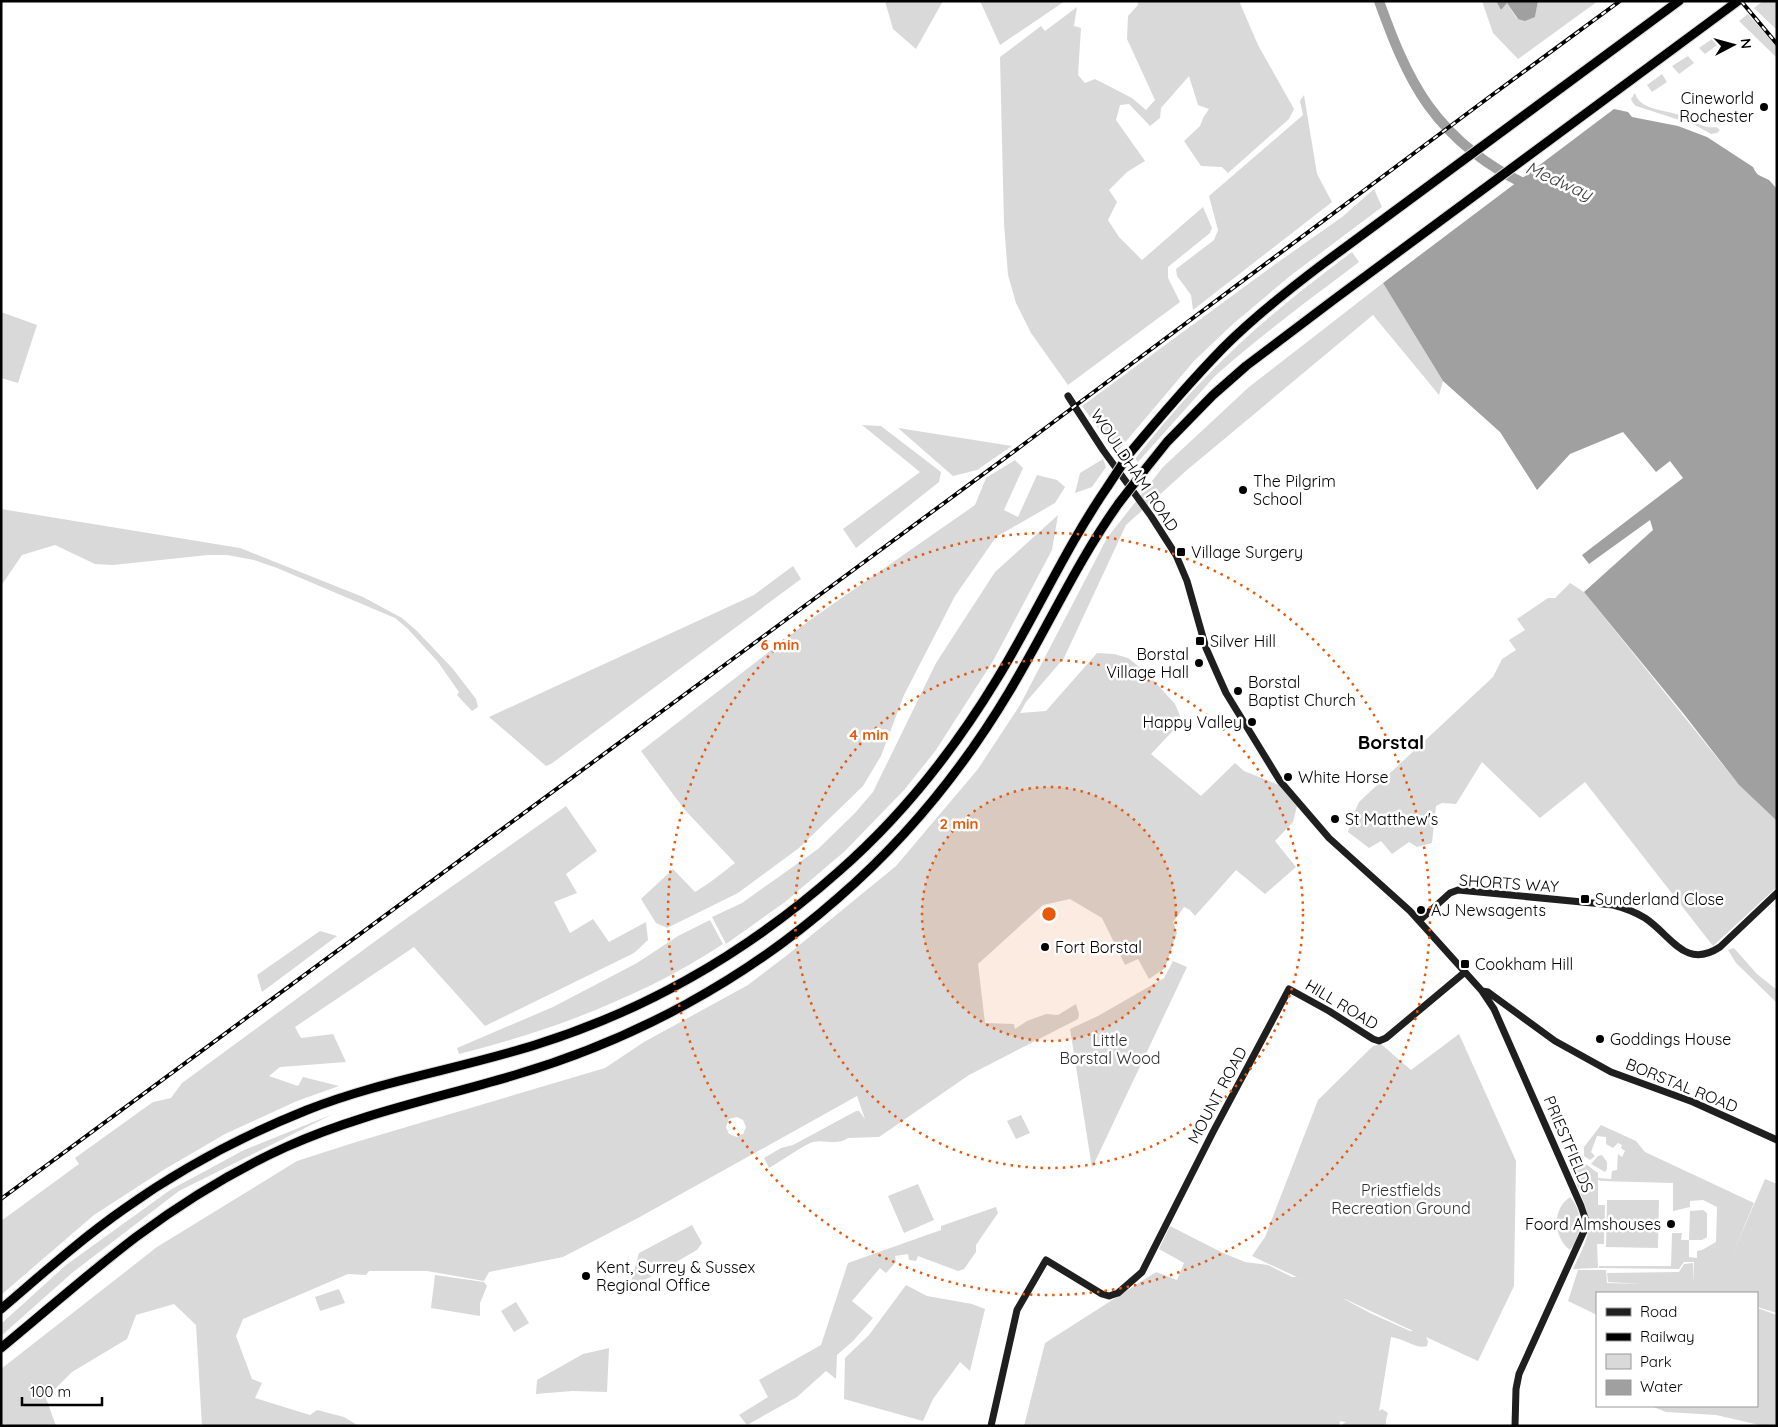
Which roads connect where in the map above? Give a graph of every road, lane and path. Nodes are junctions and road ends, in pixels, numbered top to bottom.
1 (1679, 1) edge
2 (1738, 1) edge
3 (1068, 396) dead end
4 (1777, 893) edge
5 (1419, 921) junction
6 (1465, 972) junction
7 (1289, 989) joint
8 (1482, 991) junction
9 (1777, 1140) edge
10 (1, 1309) edge
11 (1, 1348) edge
12 (991, 1426) edge
13 (1515, 1426) edge

1 - 10 highway, bridge
2 - 11 highway, bridge
3 - 5 street, WOULDHAM ROAD
4 - 5 street, SHORTS WAY
5 - 6 street, BORSTAL ROAD
6 - 7 street, HILL ROAD
6 - 8 street, BORSTAL ROAD
7 - 12 street, MOUNT ROAD
8 - 9 street, BORSTAL ROAD
8 - 13 street, PRIESTFIELDS

